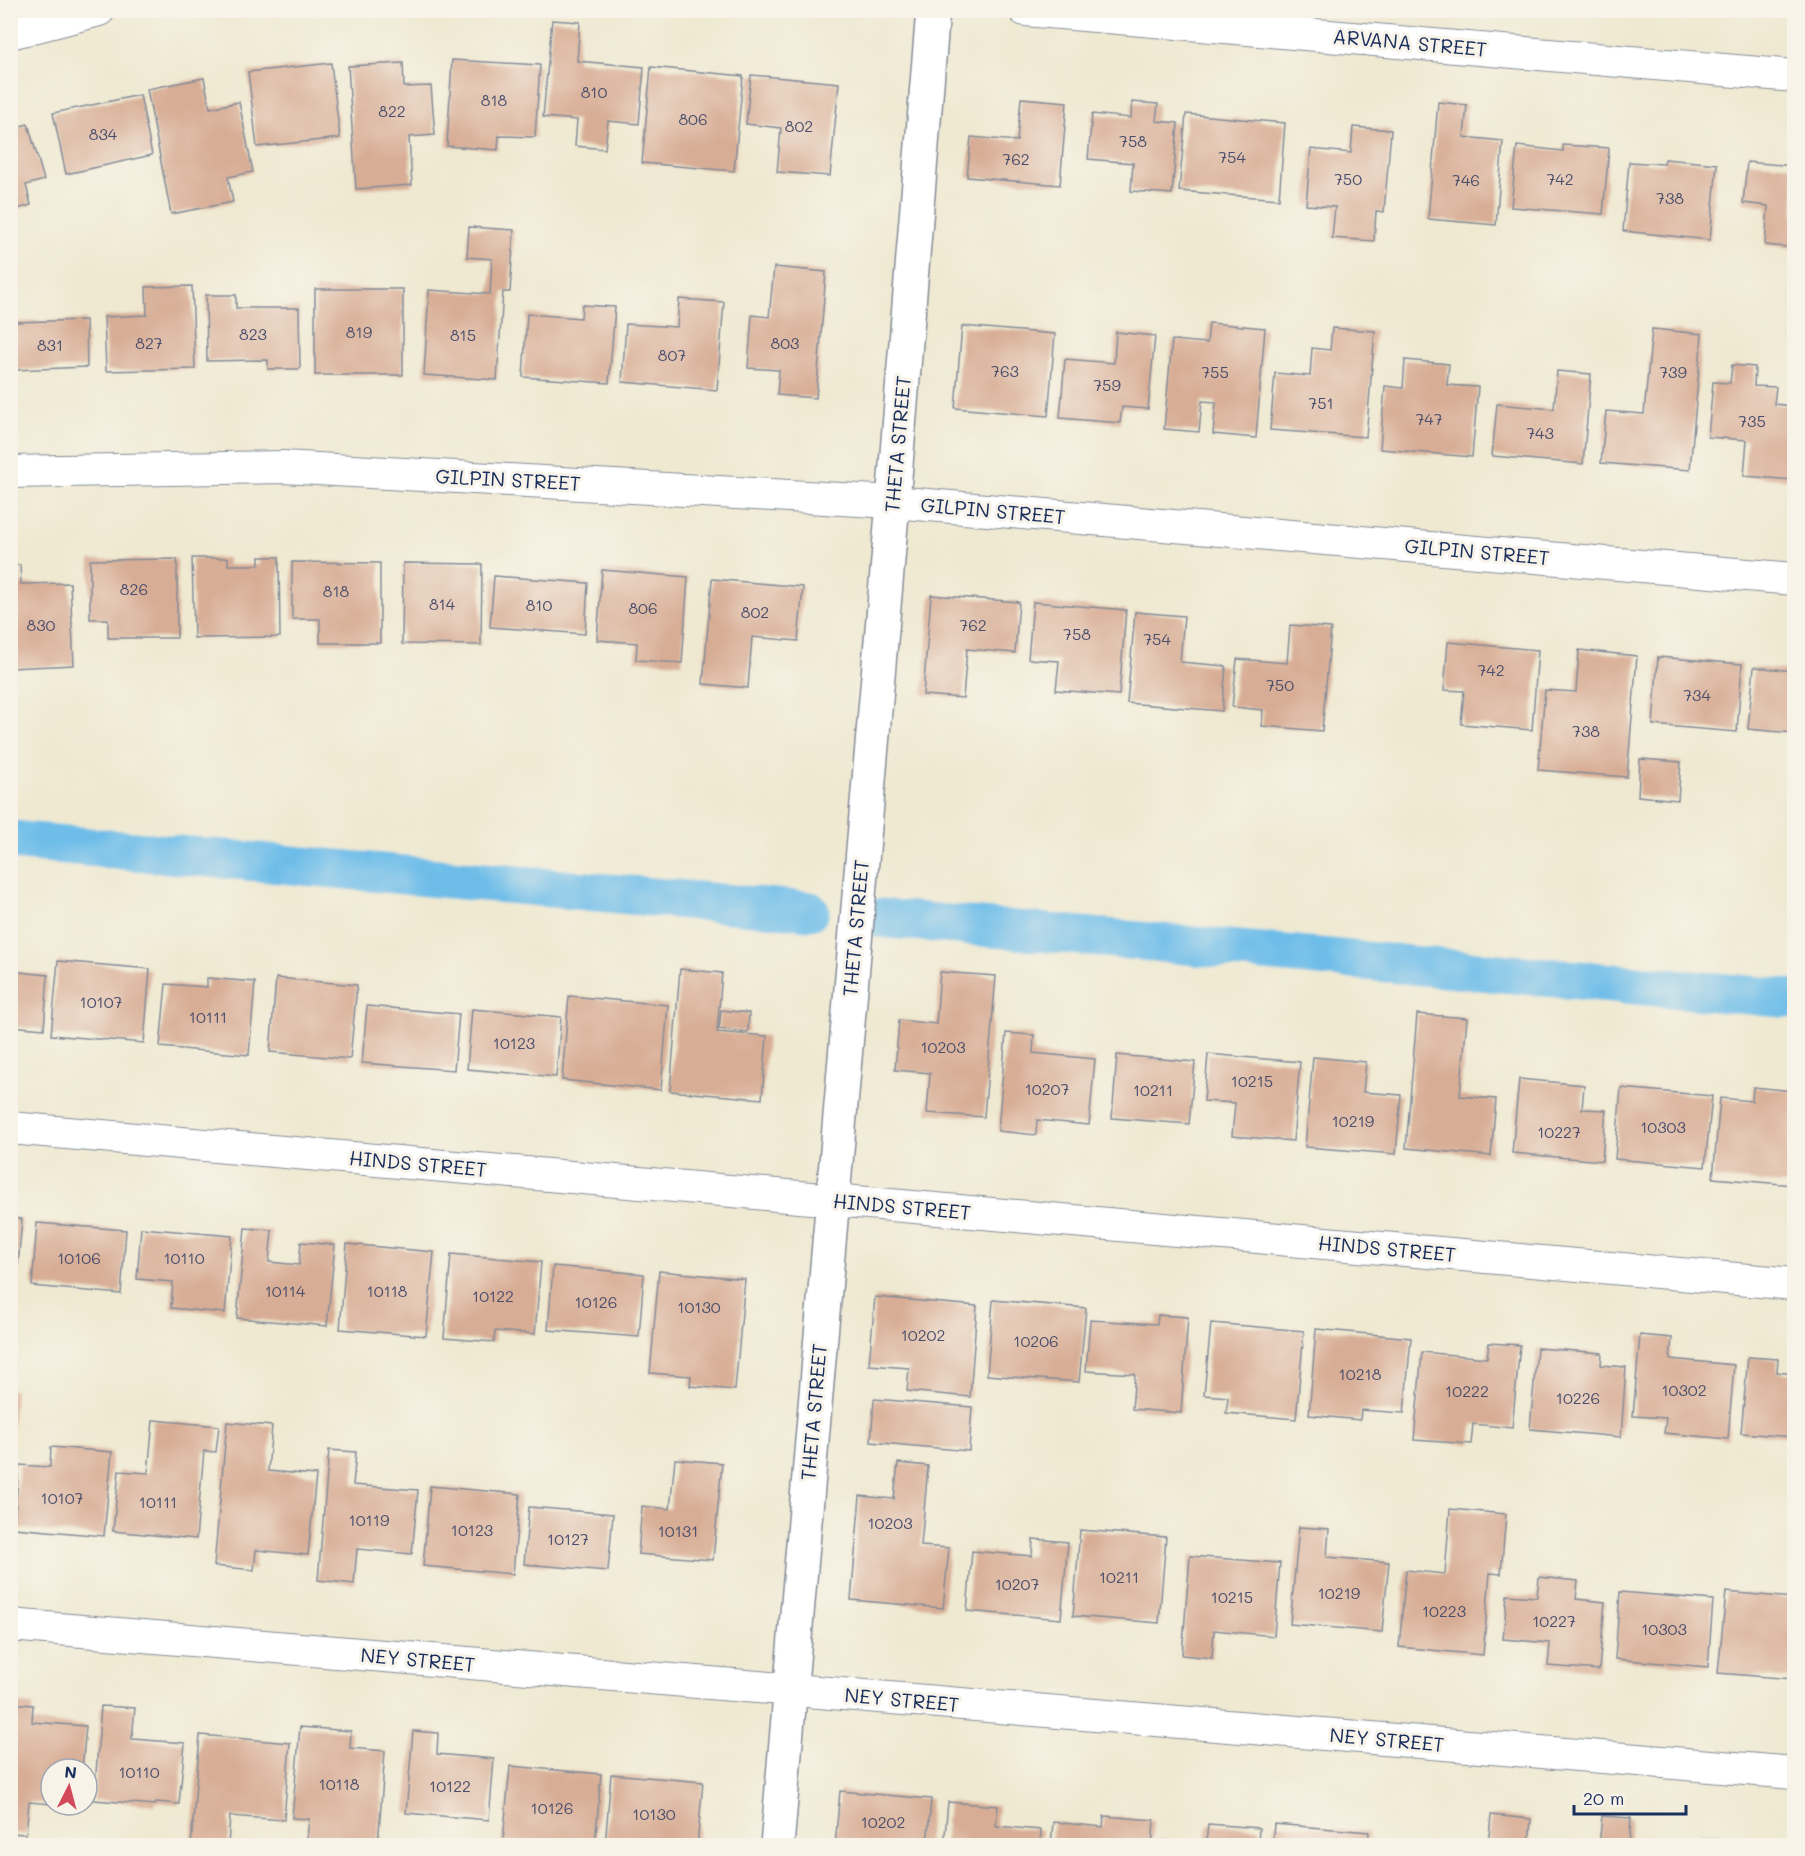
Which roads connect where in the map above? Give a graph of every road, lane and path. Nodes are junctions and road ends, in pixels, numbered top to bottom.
1 (99, 10) edge
2 (933, 10) edge
3 (1025, 10) edge
4 (10, 33) edge
5 (1794, 76) edge
6 (10, 472) edge
7 (893, 502) junction
8 (1794, 579) edge
9 (10, 1128) edge
10 (832, 1201) junction
11 (1794, 1284) edge
12 (10, 1625) edge
13 (789, 1691) junction
14 (1794, 1773) edge
15 (777, 1845) edge

1 - 4 street
2 - 7 street, THETA STREET
3 - 5 street, ARVANA STREET
6 - 7 street, GILPIN STREET
7 - 8 street, GILPIN STREET
7 - 10 street, THETA STREET
9 - 10 street, HINDS STREET
10 - 11 street, HINDS STREET
10 - 13 street, THETA STREET
12 - 13 street, NEY STREET
13 - 14 street, NEY STREET
13 - 15 street, THETA STREET

